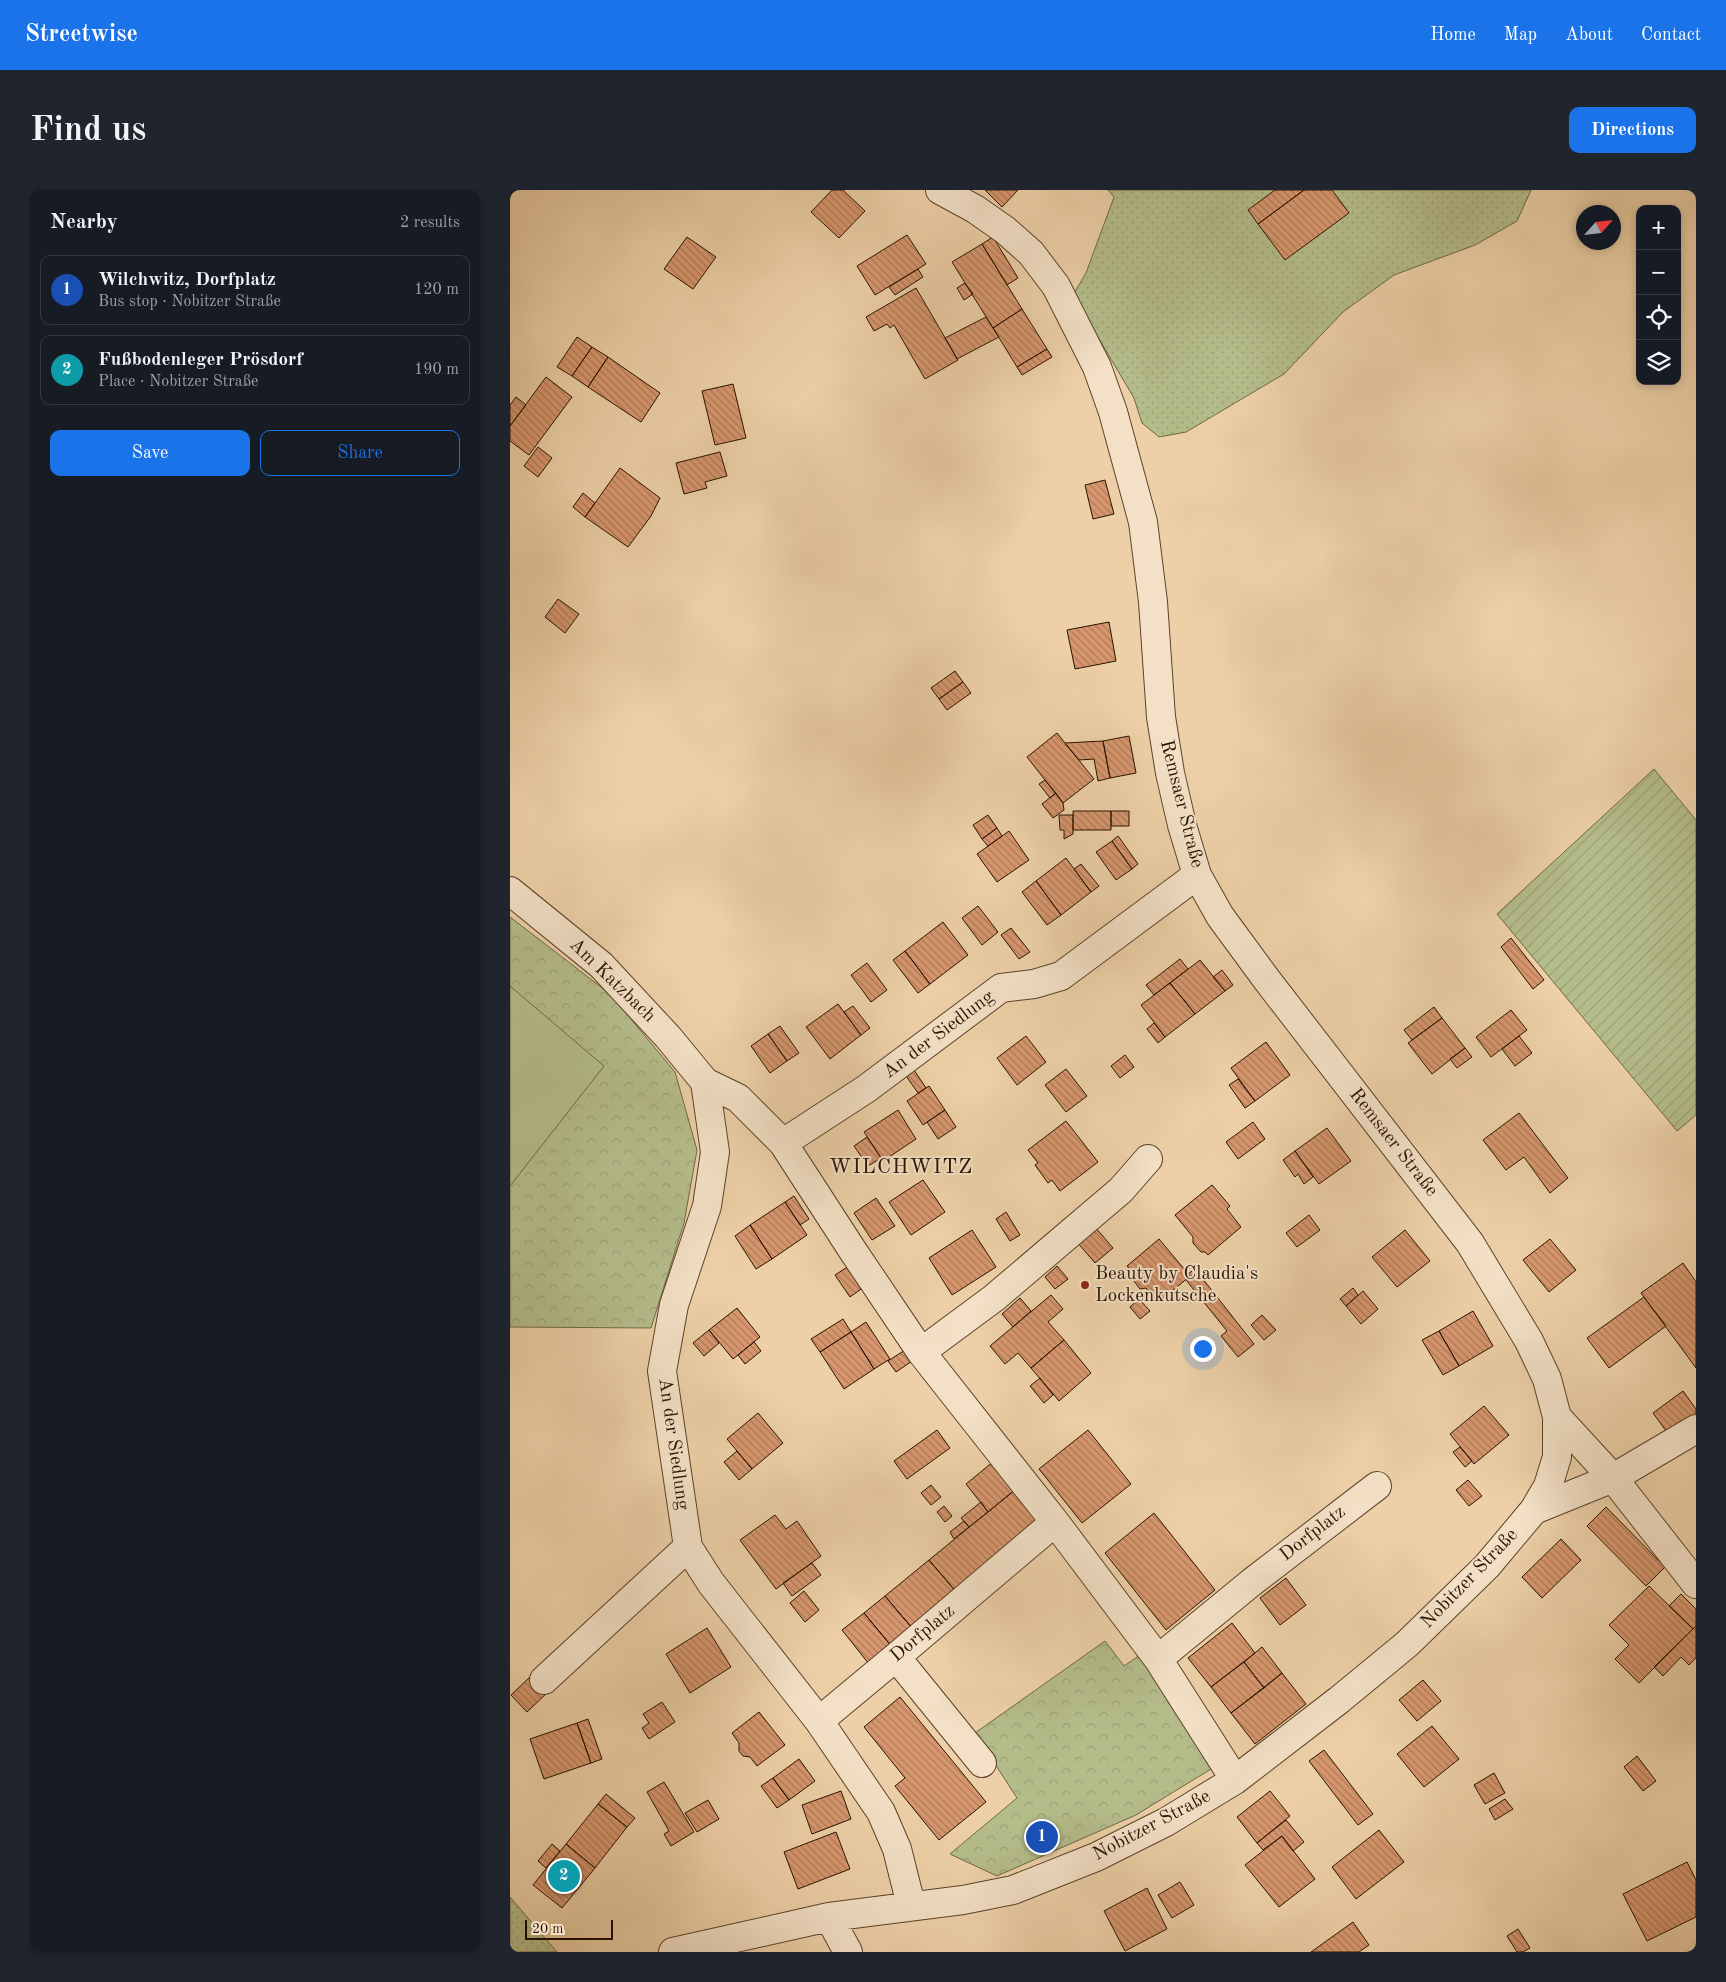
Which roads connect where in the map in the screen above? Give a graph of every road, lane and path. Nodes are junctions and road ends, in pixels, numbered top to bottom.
1 (940, 190) edge
2 (1198, 875) junction
3 (510, 891) edge
4 (704, 1082) junction
5 (783, 1143) junction
6 (1148, 1159) dead end
7 (922, 1352) junction
8 (1557, 1417) junction
9 (1696, 1429) edge
10 (1612, 1478) junction
11 (1377, 1486) dead end
12 (1534, 1510) junction
13 (1055, 1522) junction
14 (688, 1547) junction
15 (1696, 1584) edge
16 (896, 1657) junction
17 (1158, 1659) junction
18 (544, 1680) dead end
19 (819, 1721) junction
20 (982, 1763) dead end
21 (1235, 1780) junction
22 (911, 1905) junction
23 (830, 1917) junction
24 (673, 1952) edge
25 (848, 1952) edge

1 - 2 street, Remsaer Straße
2 - 5 street, An der Siedlung
2 - 8 street, Remsaer Straße
3 - 4 street, Am Katzbach
4 - 5 street
4 - 14 street, An der Siedlung
5 - 7 street
6 - 7 street
7 - 13 street
8 - 10 street, Remsaer Straße
8 - 12 street, Nobitzer Straße
9 - 10 street, Nobitzer Straße
10 - 12 street, Nobitzer Straße
10 - 15 street, Remsaer Straße
11 - 17 street, Dorfplatz
12 - 21 street, Nobitzer Straße
13 - 16 street, Dorfplatz
13 - 17 street
14 - 18 street
14 - 19 street, An der Siedlung
16 - 19 street, Dorfplatz
16 - 20 street
17 - 21 street
19 - 22 street
21 - 22 street, Nobitzer Straße
22 - 23 street, Nobitzer Straße
23 - 24 street, Nobitzer Straße
23 - 25 street

